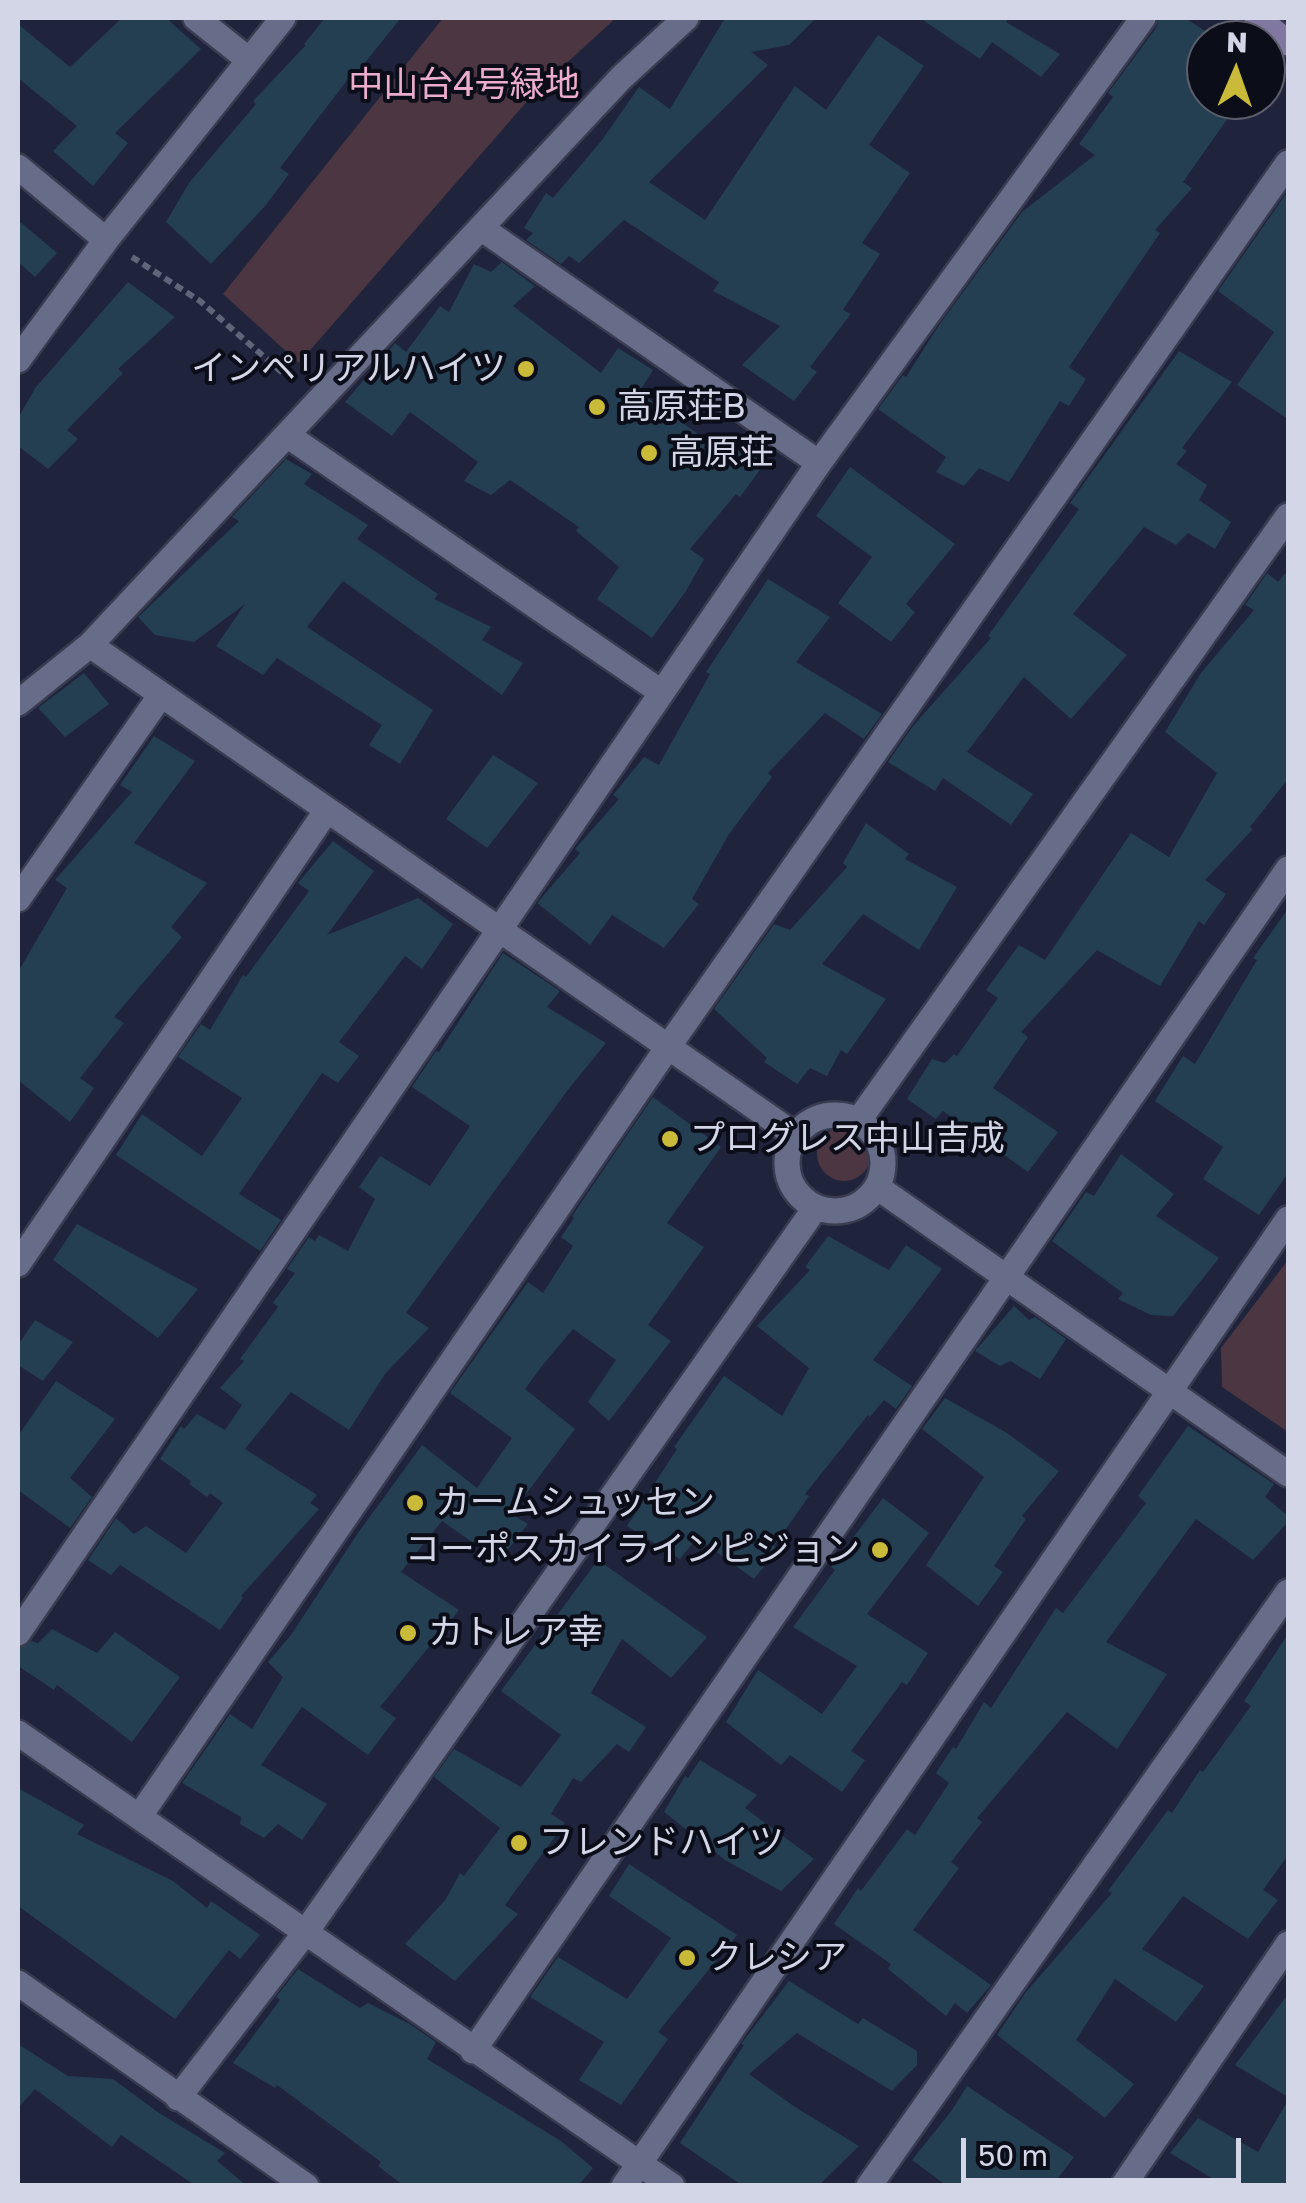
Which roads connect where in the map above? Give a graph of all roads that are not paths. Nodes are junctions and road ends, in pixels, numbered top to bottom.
1 (196, 18) edge
2 (283, 18) edge
3 (686, 18) edge
4 (1143, 18) edge
5 (1258, 18) edge
6 (1288, 43) edge
7 (250, 60) junction
8 (1288, 163) edge
9 (18, 167) edge
10 (481, 228) junction
11 (106, 240) junction
12 (18, 360) edge
13 (287, 435) junction
14 (819, 463) junction
15 (1288, 516) edge
16 (90, 645) junction
17 (660, 692) junction
18 (162, 696) junction
19 (18, 703) edge
20 (327, 810) junction
21 (1288, 870) edge
22 (18, 900) edge
23 (498, 929) junction
24 (668, 1047) junction
25 (858, 1120) junction
26 (795, 1135) junction
27 (877, 1188) junction
28 (816, 1207) junction
29 (1288, 1219) edge
30 (18, 1264) edge
31 (1008, 1278) junction
32 (1170, 1391) junction
33 (1288, 1474) edge
34 (1288, 1592) edge
35 (18, 1632) edge
36 (18, 1733) edge
37 (138, 1817) junction
38 (305, 1933) junction
39 (1288, 1944) edge
40 (18, 1983) edge
41 (473, 2050) junction
42 (178, 2098) junction
43 (632, 2175) edge
44 (306, 2186) edge
45 (672, 2186) edge
46 (869, 2186) edge
47 (1124, 2186) edge

1 - 7 street
2 - 7 street
3 - 10 street
4 - 14 street
5 - 6 street
7 - 11 street
8 - 24 street
9 - 11 street
10 - 13 street
10 - 14 street
11 - 12 street
13 - 16 street
13 - 17 street
14 - 17 street
15 - 25 street
16 - 18 street
16 - 19 street
17 - 23 street
18 - 20 street
18 - 22 street
20 - 23 street
20 - 30 street
21 - 31 street
23 - 24 street
23 - 35 street
24 - 26 street
24 - 37 street
25 - 26 street
25 - 27 street
26 - 28 street
27 - 28 street
27 - 31 street
28 - 38 street
29 - 32 street
31 - 32 street
31 - 41 street
32 - 33 street
32 - 43 street
34 - 46 street
36 - 37 street
37 - 38 street
38 - 41 street
38 - 42 street
39 - 47 street
40 - 42 street
41 - 43 street
42 - 44 street
43 - 45 street

